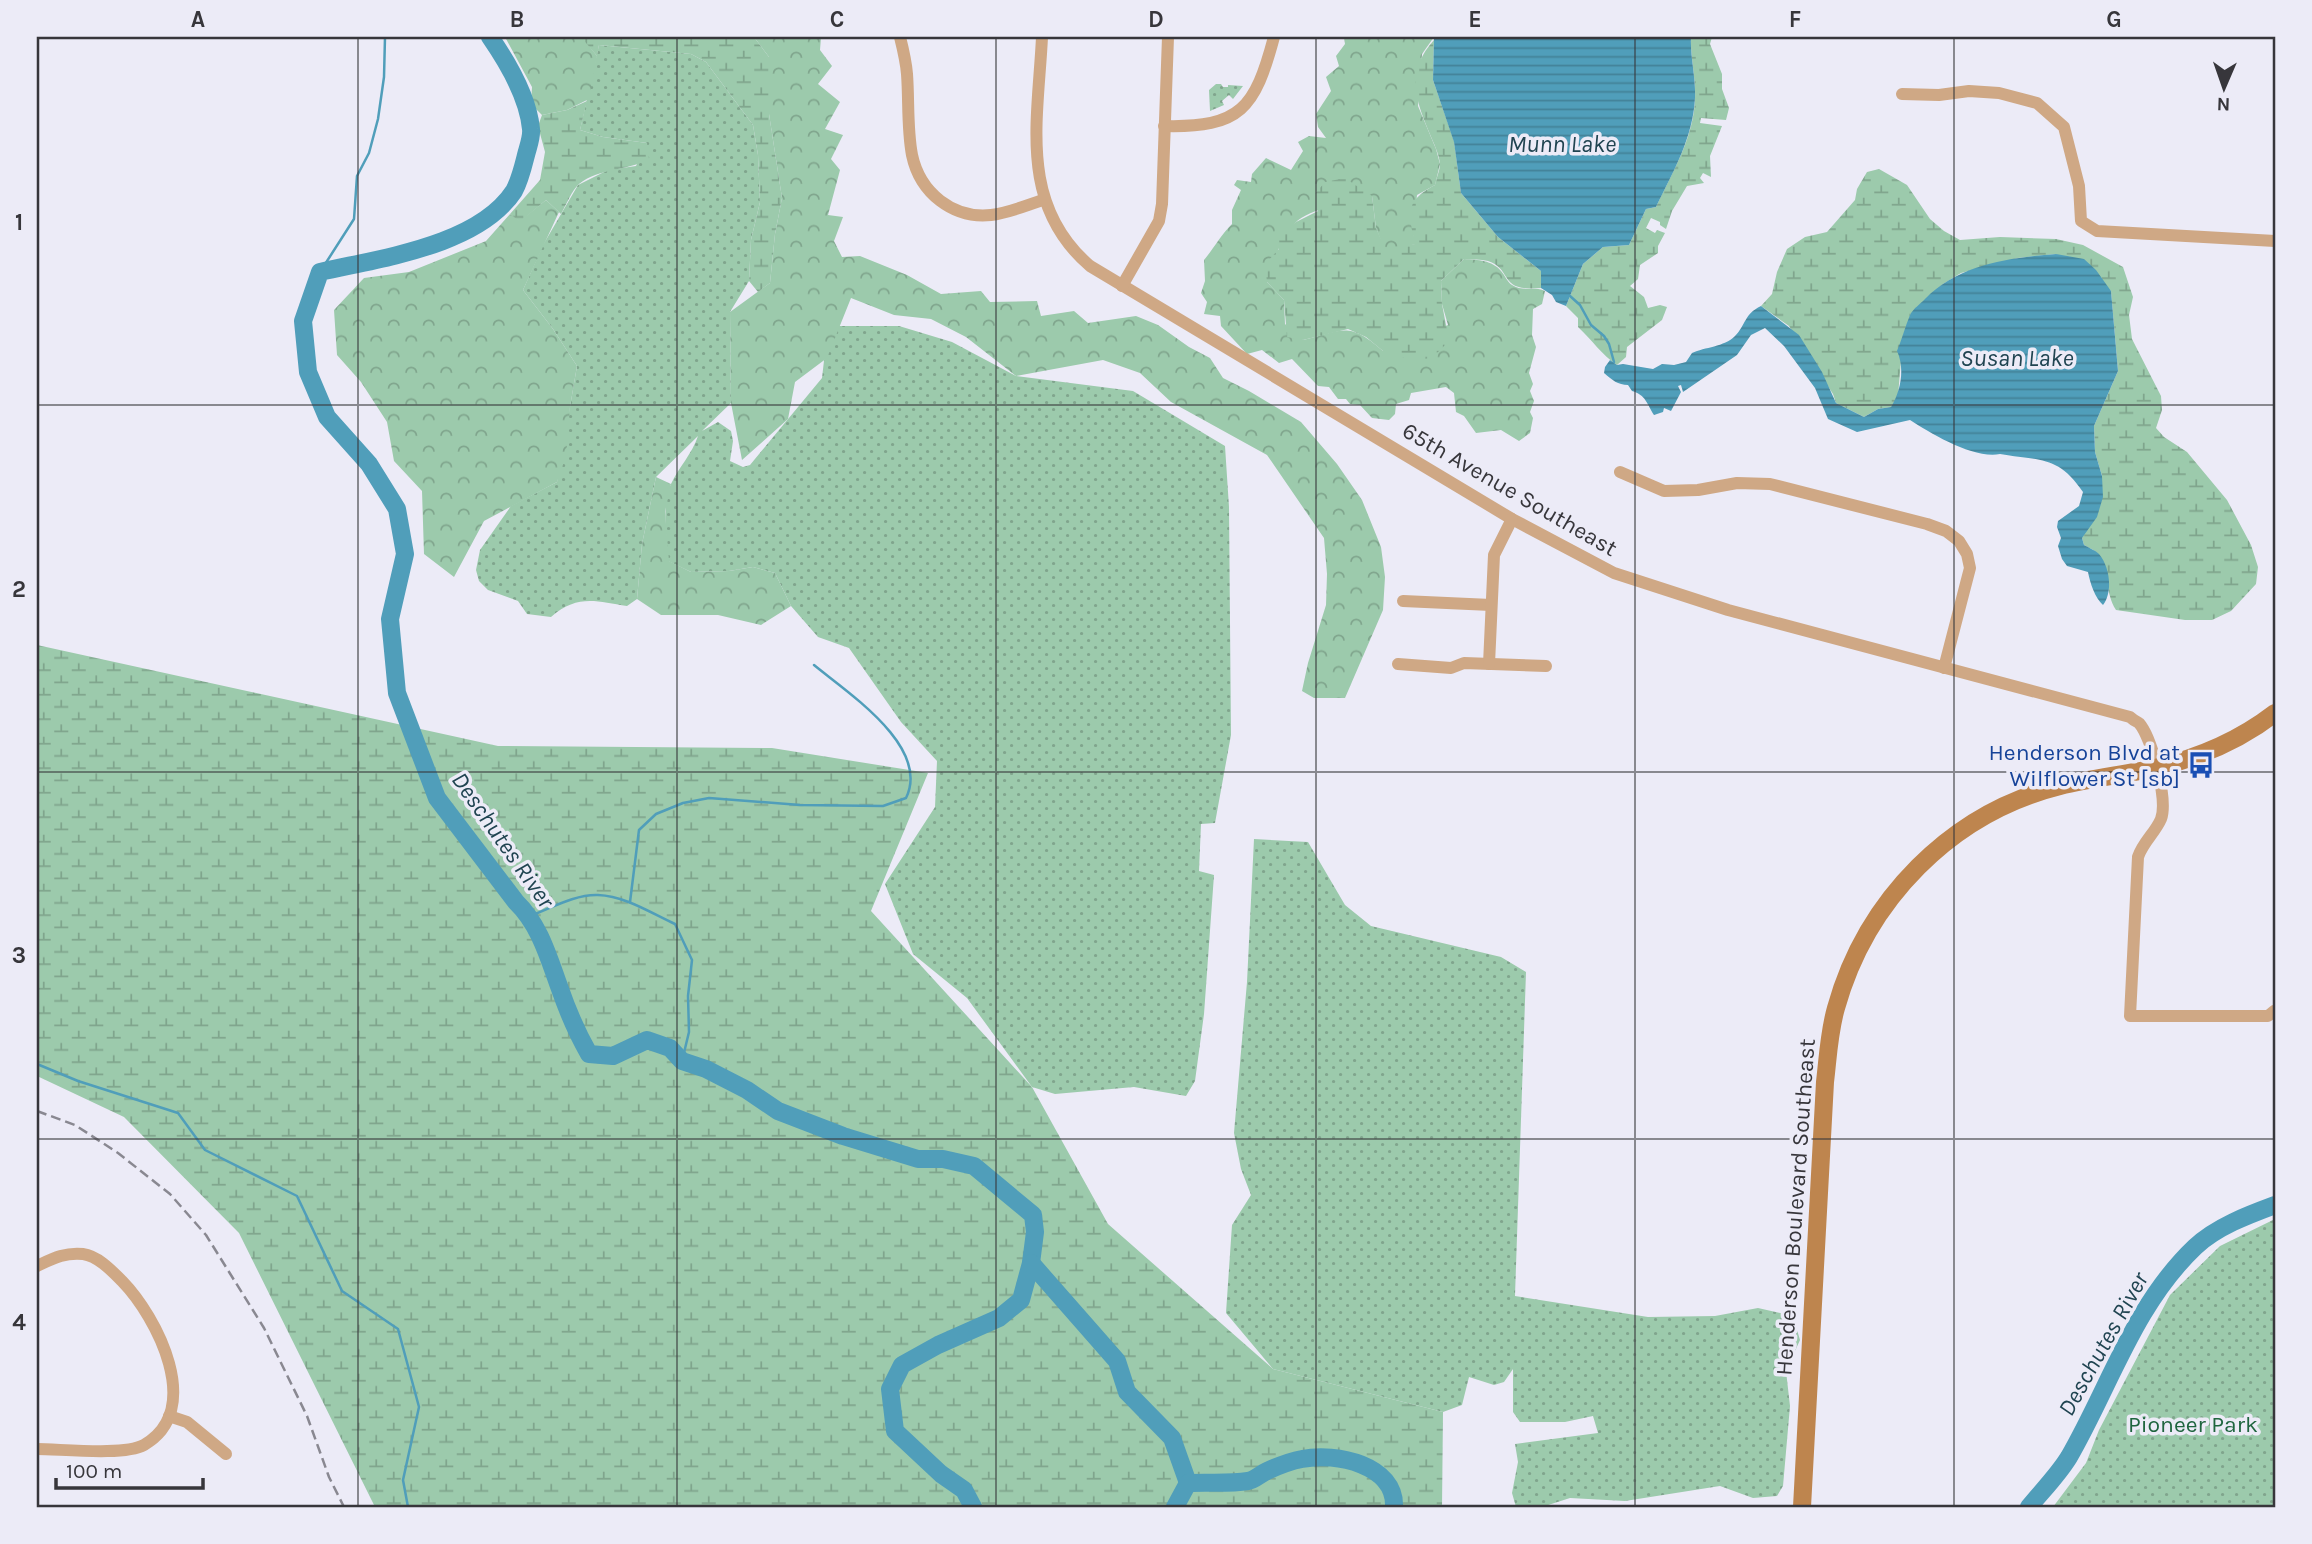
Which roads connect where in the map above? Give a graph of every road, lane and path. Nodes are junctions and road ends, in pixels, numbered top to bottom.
1 (900, 37) edge
2 (1042, 37) edge
3 (1168, 37) edge
4 (1274, 37) edge
5 (1902, 94) dead end
6 (1164, 126) junction
7 (1044, 200) junction
8 (2275, 242) edge
9 (1122, 286) junction
10 (1620, 472) dead end
11 (1512, 519) junction
12 (1403, 601) dead end
13 (1491, 605) junction
14 (1398, 664) dead end
15 (1489, 664) junction
16 (1546, 666) dead end
17 (1944, 668) junction
18 (2275, 713) edge
19 (2157, 767) junction
20 (2274, 1011) edge
21 (37, 1266) edge
22 (169, 1416) junction
23 (37, 1449) edge
24 (226, 1454) dead end
25 (1802, 1507) edge

1 - 7 street
2 - 7 street, 65th Avenue Southeast
3 - 6 street
4 - 6 street
5 - 8 street
6 - 9 street
7 - 9 street, 65th Avenue Southeast
9 - 11 street, 65th Avenue Southeast
10 - 17 street
11 - 13 street
11 - 17 street, 65th Avenue Southeast
12 - 13 street
13 - 15 street
14 - 15 street
15 - 16 street
17 - 19 street, 65th Avenue Southeast
18 - 19 street, Henderson Boulevard Southeast
19 - 20 street, 65th Avenue Southeast
19 - 25 street, Henderson Boulevard Southeast
21 - 22 street
22 - 23 street
22 - 24 street

